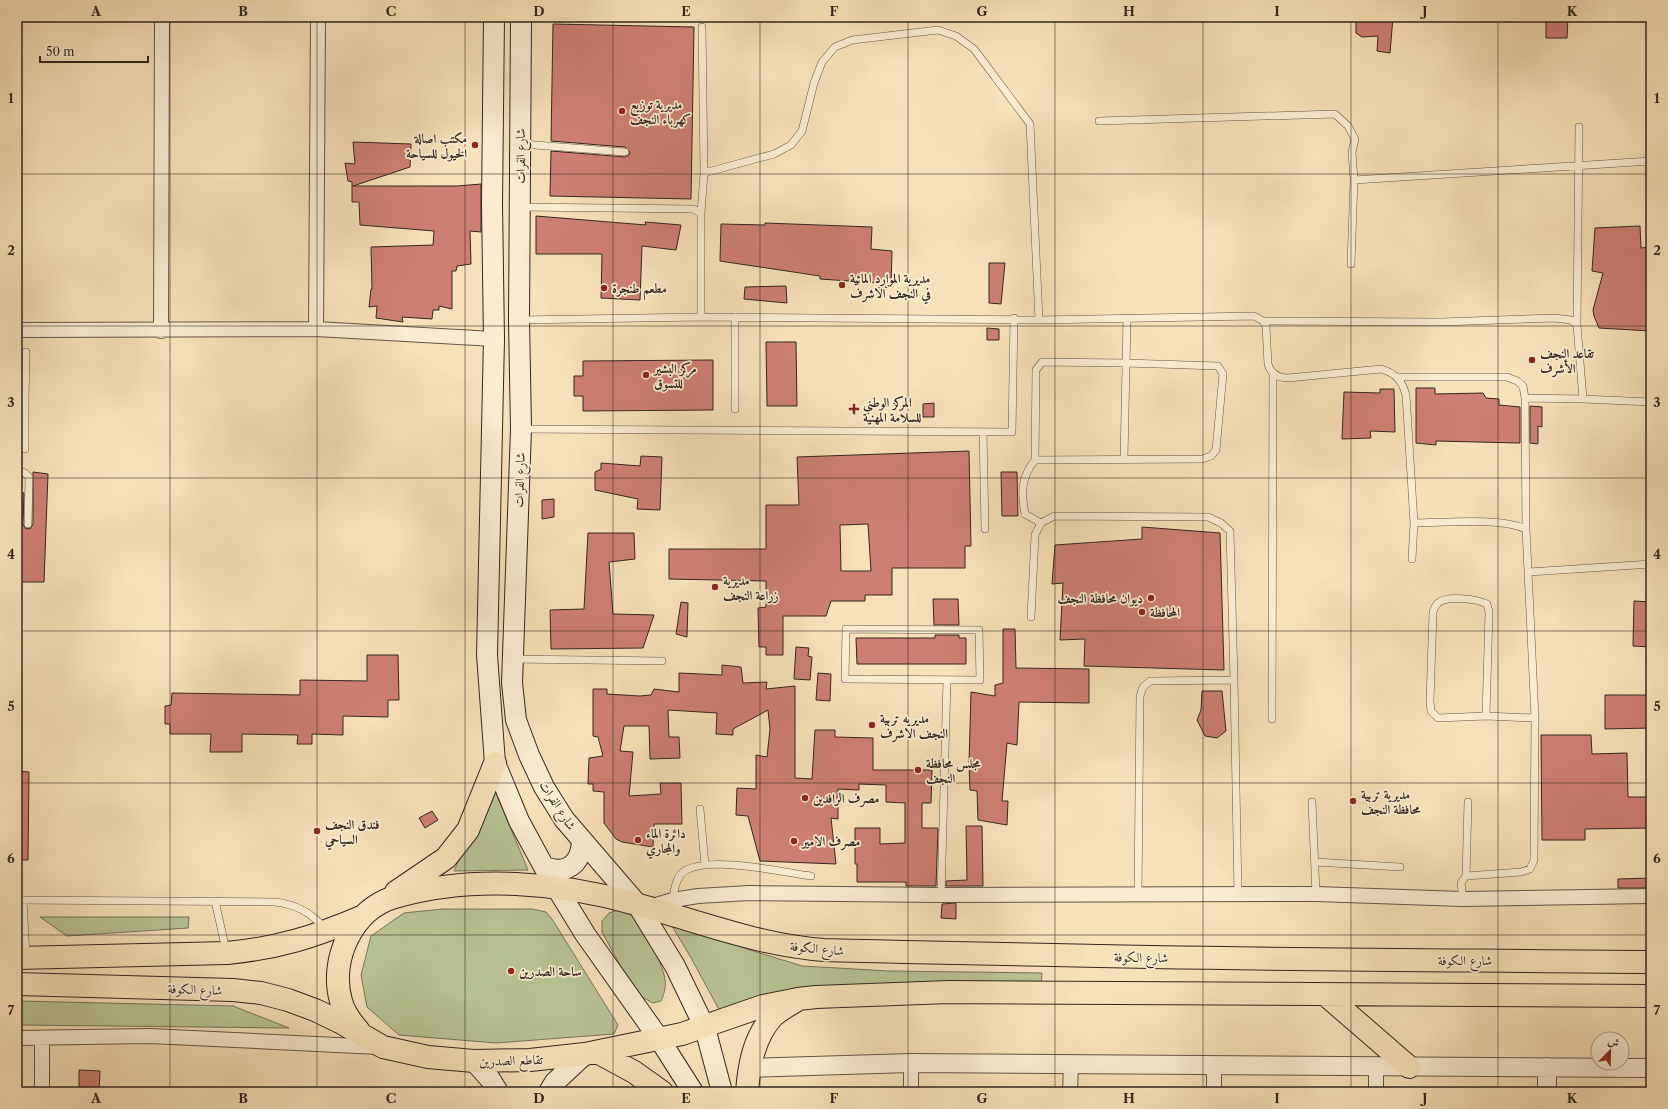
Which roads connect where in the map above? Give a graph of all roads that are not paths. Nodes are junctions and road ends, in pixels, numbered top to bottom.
1 (162, 17) edge
2 (318, 17) edge
3 (494, 17) edge
4 (521, 17) edge
5 (702, 27) dead end
6 (1100, 121) dead end
7 (1578, 127) dead end
8 (520, 149) junction
9 (625, 152) dead end
10 (493, 154) junction
11 (1651, 161) edge
12 (1579, 166) junction
13 (704, 173) junction
14 (1354, 180) junction
15 (520, 207) junction
16 (492, 212) junction
17 (702, 213) junction
18 (1351, 264) dead end
19 (701, 317) junction
20 (735, 317) junction
21 (1014, 318) junction
22 (1127, 319) junction
23 (519, 320) junction
24 (1039, 320) junction
25 (1263, 321) junction
26 (1577, 325) junction
27 (316, 329) junction
28 (17, 330) edge
29 (161, 331) junction
30 (494, 339) junction
31 (26, 352) dead end
32 (1126, 363) junction
33 (1273, 373) junction
34 (1398, 377) junction
35 (17, 395) edge
36 (1525, 398) junction
37 (25, 400) junction
38 (1583, 400) junction
39 (1651, 402) edge
40 (735, 409) dead end
41 (522, 429) junction
42 (983, 432) junction
43 (25, 449) dead end
44 (1124, 458) junction
45 (1035, 460) junction
46 (17, 471) edge
47 (1041, 523) junction
48 (1414, 523) junction
49 (28, 524) dead end
50 (985, 529) dead end
51 (1526, 529) junction
52 (1412, 559) dead end
53 (1651, 564) edge
54 (1529, 572) junction
55 (1031, 616) dead end
56 (513, 659) junction
57 (662, 661) dead end
58 (947, 680) junction
59 (1234, 680) junction
60 (1486, 716) junction
61 (1535, 718) junction
62 (1272, 719) dead end
63 (495, 763) junction
64 (1312, 802) dead end
65 (1468, 802) dead end
66 (700, 809) dead end
67 (582, 841) junction
68 (1315, 862) junction
69 (705, 865) junction
70 (544, 867) junction
71 (1400, 867) dead end
72 (811, 876) dead end
73 (1466, 876) junction
74 (558, 889) junction
75 (1138, 894) junction
76 (1238, 894) junction
77 (1316, 894) junction
78 (941, 895) junction
79 (1651, 896) edge
80 (20, 900) edge
81 (673, 900) junction
82 (1462, 900) junction
83 (215, 902) junction
84 (379, 904) junction
85 (642, 906) junction
86 (361, 917) junction
87 (326, 932) junction
88 (227, 953) junction
89 (22, 958) edge
90 (1651, 962) edge
91 (17, 984) edge
92 (1328, 996) junction
93 (1651, 996) edge
94 (798, 999) junction
95 (705, 1028) junction
96 (364, 1036) junction
97 (17, 1038) edge
98 (42, 1038) junction
99 (660, 1040) junction
100 (383, 1047) junction
101 (591, 1053) junction
102 (474, 1061) junction
103 (911, 1063) junction
104 (1071, 1064) junction
105 (1214, 1065) junction
106 (1376, 1066) junction
107 (1409, 1067) junction
108 (1547, 1067) junction
109 (749, 1068) junction
110 (1651, 1068) edge
111 (42, 1092) edge
112 (498, 1092) edge
113 (549, 1092) edge
114 (662, 1092) edge
115 (694, 1092) edge
116 (722, 1092) edge
117 (748, 1092) edge
118 (910, 1092) edge
119 (1070, 1092) edge
120 (1214, 1092) edge
121 (1376, 1092) edge
122 (1547, 1092) edge

1 - 29 street
2 - 27 street
3 - 10 main road, شارع الفرات
4 - 8 main road, شارع الفرات
5 - 13 lane
6 - 14 lane
7 - 12 lane
8 - 9 lane
8 - 10 main road
8 - 15 main road, شارع الفرات
10 - 16 main road, شارع الفرات
11 - 12 lane
12 - 14 lane
12 - 26 lane
13 - 17 lane
13 - 24 lane
14 - 18 lane
15 - 16 main road
15 - 17 lane
15 - 23 main road, شارع الفرات
16 - 30 main road, شارع الفرات
17 - 19 lane
19 - 20 lane
19 - 23 lane
20 - 21 lane
20 - 40 lane
21 - 24 lane
21 - 42 lane
22 - 24 lane
22 - 25 lane
22 - 32 lane
23 - 41 main road, شارع الفرات
25 - 26 lane
25 - 33 lane
26 - 38 lane
27 - 29 street
27 - 30 street
28 - 29 street
30 - 63 main road, شارع الفرات
31 - 37 lane
32 - 44 lane
32 - 44 lane
32 - 45 lane
33 - 34 lane
33 - 62 lane
34 - 36 lane
34 - 48 lane
35 - 37 lane
36 - 38 lane
36 - 51 lane
37 - 43 lane
38 - 39 lane
41 - 42 lane
41 - 56 main road, شارع الفرات
42 - 50 lane
44 - 45 lane
45 - 47 lane
46 - 49 lane
47 - 55 lane
47 - 59 lane
48 - 51 lane
48 - 52 lane
51 - 54 lane
53 - 54 lane
54 - 61 lane
56 - 57 lane
56 - 67 main road, شارع الفرات
58 - 58 lane
58 - 78 lane
59 - 75 lane
59 - 76 lane
60 - 60 lane
60 - 61 lane
61 - 73 lane
63 - 70 main road, شارع الفرات
63 - 84 highway
64 - 68 lane
65 - 73 lane
66 - 69 lane
67 - 70 main road
67 - 85 main road, شارع الفرات
68 - 71 lane
68 - 77 lane
69 - 72 lane
69 - 81 lane
70 - 74 main road, شارع الفرات
73 - 82 lane
74 - 84 highway
74 - 85 highway
74 - 99 main road, شارع الفرات
75 - 76 street
75 - 78 street
76 - 77 street
77 - 82 street
78 - 81 street
79 - 82 street
80 - 83 lane
80 - 89 lane
81 - 85 street
83 - 87 lane
83 - 88 lane
84 - 86 highway
85 - 90 highway, شارع الكوفة
85 - 95 main road, شارع الفرات
86 - 87 highway
86 - 96 highway
87 - 88 highway
88 - 89 highway
91 - 96 highway, شارع الكوفة
92 - 93 highway
92 - 94 highway
92 - 107 highway
94 - 95 highway
94 - 109 highway
95 - 99 highway
95 - 116 main road, شارع الفرات
96 - 100 highway, تقاطع الصدرين
97 - 98 street
98 - 100 street
98 - 111 street
99 - 101 highway, تقاطع الصدرين
99 - 115 main road, شارع الفرات
100 - 102 highway, تقاطع الصدرين
101 - 102 highway, تقاطع الصدرين
101 - 113 main road
101 - 114 highway
102 - 112 main road
103 - 104 street
103 - 109 street
103 - 118 street
104 - 105 street
104 - 119 street
105 - 106 street
105 - 120 street
106 - 107 street
106 - 121 street
107 - 108 street
108 - 110 street
108 - 122 street
109 - 117 highway

